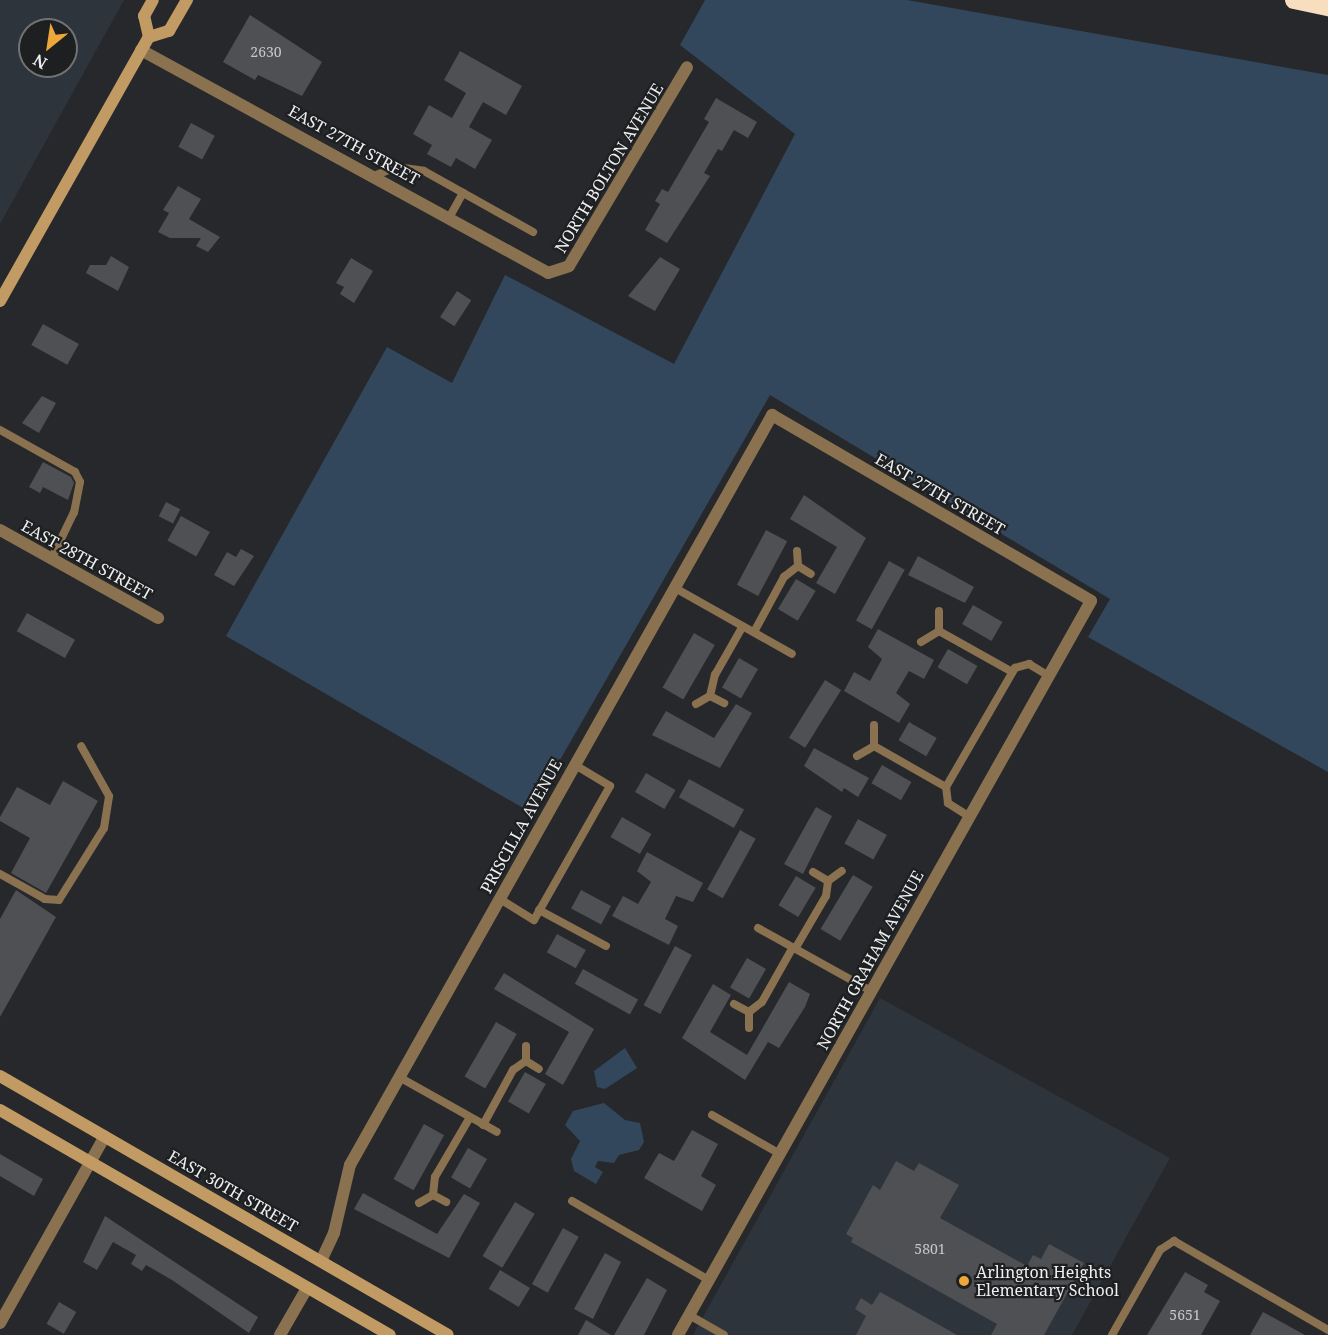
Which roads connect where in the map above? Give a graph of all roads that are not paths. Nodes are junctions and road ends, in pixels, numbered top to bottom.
1 (153, 0) edge
2 (187, 0) edge
3 (1294, 0) edge
4 (1328, 7) edge
5 (149, 37) junction
6 (141, 51) junction
7 (687, 67) dead end
8 (376, 175) junction
9 (463, 192) junction
10 (449, 218) junction
11 (533, 232) dead end
12 (548, 273) joint
13 (0, 301) edge
14 (772, 416) joint
15 (0, 430) edge
16 (0, 530) edge
17 (797, 551) dead end
18 (51, 560) junction
19 (798, 566) junction
20 (811, 574) dead end
21 (675, 588) junction
22 (1091, 601) joint
23 (939, 611) dead end
24 (158, 618) dead end
25 (744, 626) junction
26 (939, 631) junction
27 (754, 632) junction
28 (921, 642) dead end
29 (792, 654) dead end
30 (1012, 672) junction
31 (1049, 676) junction
32 (710, 696) junction
33 (724, 703) dead end
34 (696, 704) dead end
35 (874, 725) dead end
36 (81, 746) dead end
37 (874, 746) junction
38 (857, 756) dead end
39 (575, 765) junction
40 (946, 787) junction
41 (970, 817) junction
42 (842, 871) dead end
43 (813, 872) dead end
44 (0, 874) edge
45 (828, 880) junction
46 (500, 899) junction
47 (540, 910) junction
48 (758, 928) dead end
49 (606, 946) dead end
50 (794, 948) junction
51 (872, 991) junction
52 (734, 1004) dead end
53 (749, 1012) junction
54 (749, 1028) dead end
55 (526, 1046) dead end
56 (526, 1061) junction
57 (540, 1069) dead end
58 (0, 1076) edge
59 (399, 1077) junction
60 (0, 1110) edge
61 (712, 1115) dead end
62 (470, 1117) junction
63 (483, 1125) junction
64 (497, 1132) dead end
65 (105, 1136) junction
66 (780, 1154) junction
67 (91, 1163) junction
68 (433, 1194) junction
69 (572, 1201) dead end
70 (446, 1202) dead end
71 (419, 1203) dead end
72 (321, 1261) junction
73 (709, 1280) junction
74 (307, 1288) junction
75 (689, 1315) junction
76 (0, 1323) edge
77 (1328, 1330) edge
78 (280, 1335) edge
79 (390, 1335) edge
80 (448, 1335) edge
81 (678, 1335) edge
82 (724, 1335) edge
83 (1112, 1335) edge

1 - 5 main road
2 - 5 main road
3 - 4 highway
5 - 6 main road
6 - 8 street, EAST 27TH STREET
6 - 13 main road
7 - 12 street, NORTH BOLTON AVENUE
8 - 9 lane
8 - 10 street, EAST 27TH STREET
9 - 10 lane
9 - 11 lane
10 - 12 street, EAST 27TH STREET
14 - 21 street, PRISCILLA AVENUE
14 - 22 street, EAST 27TH STREET
15 - 18 lane
16 - 18 street, EAST 28TH STREET
17 - 19 lane
18 - 24 street, EAST 28TH STREET
19 - 20 lane
19 - 27 lane
21 - 25 lane
21 - 39 street, PRISCILLA AVENUE
22 - 31 street, NORTH GRAHAM AVENUE
23 - 26 lane
25 - 27 lane
25 - 32 lane
26 - 28 lane
26 - 30 lane
27 - 29 lane
30 - 31 lane
30 - 40 lane
31 - 41 street, NORTH GRAHAM AVENUE
32 - 33 lane
32 - 34 lane
35 - 37 lane
36 - 44 lane
37 - 38 lane
37 - 40 lane
39 - 46 street, PRISCILLA AVENUE
39 - 47 lane
40 - 41 lane
41 - 51 street, NORTH GRAHAM AVENUE
42 - 45 lane
43 - 45 lane
45 - 50 lane
46 - 47 lane
46 - 59 street, PRISCILLA AVENUE
47 - 49 lane
48 - 50 lane
50 - 51 lane
50 - 53 lane
51 - 66 street, NORTH GRAHAM AVENUE
52 - 53 lane
53 - 54 lane
55 - 56 lane
56 - 57 lane
56 - 63 lane
58 - 65 main road, EAST 30TH STREET
59 - 62 lane
59 - 72 street, PRISCILLA AVENUE
60 - 67 main road
61 - 66 lane
62 - 63 lane
62 - 68 lane
63 - 64 lane
65 - 67 street
65 - 72 main road, EAST 30TH STREET
66 - 73 street, NORTH GRAHAM AVENUE
67 - 74 main road
67 - 76 street
68 - 70 lane
68 - 71 lane
69 - 73 lane
72 - 80 main road, EAST 30TH STREET
73 - 75 street, NORTH GRAHAM AVENUE
74 - 78 street
74 - 79 main road
75 - 81 street, NORTH GRAHAM AVENUE
75 - 82 lane
77 - 83 lane

